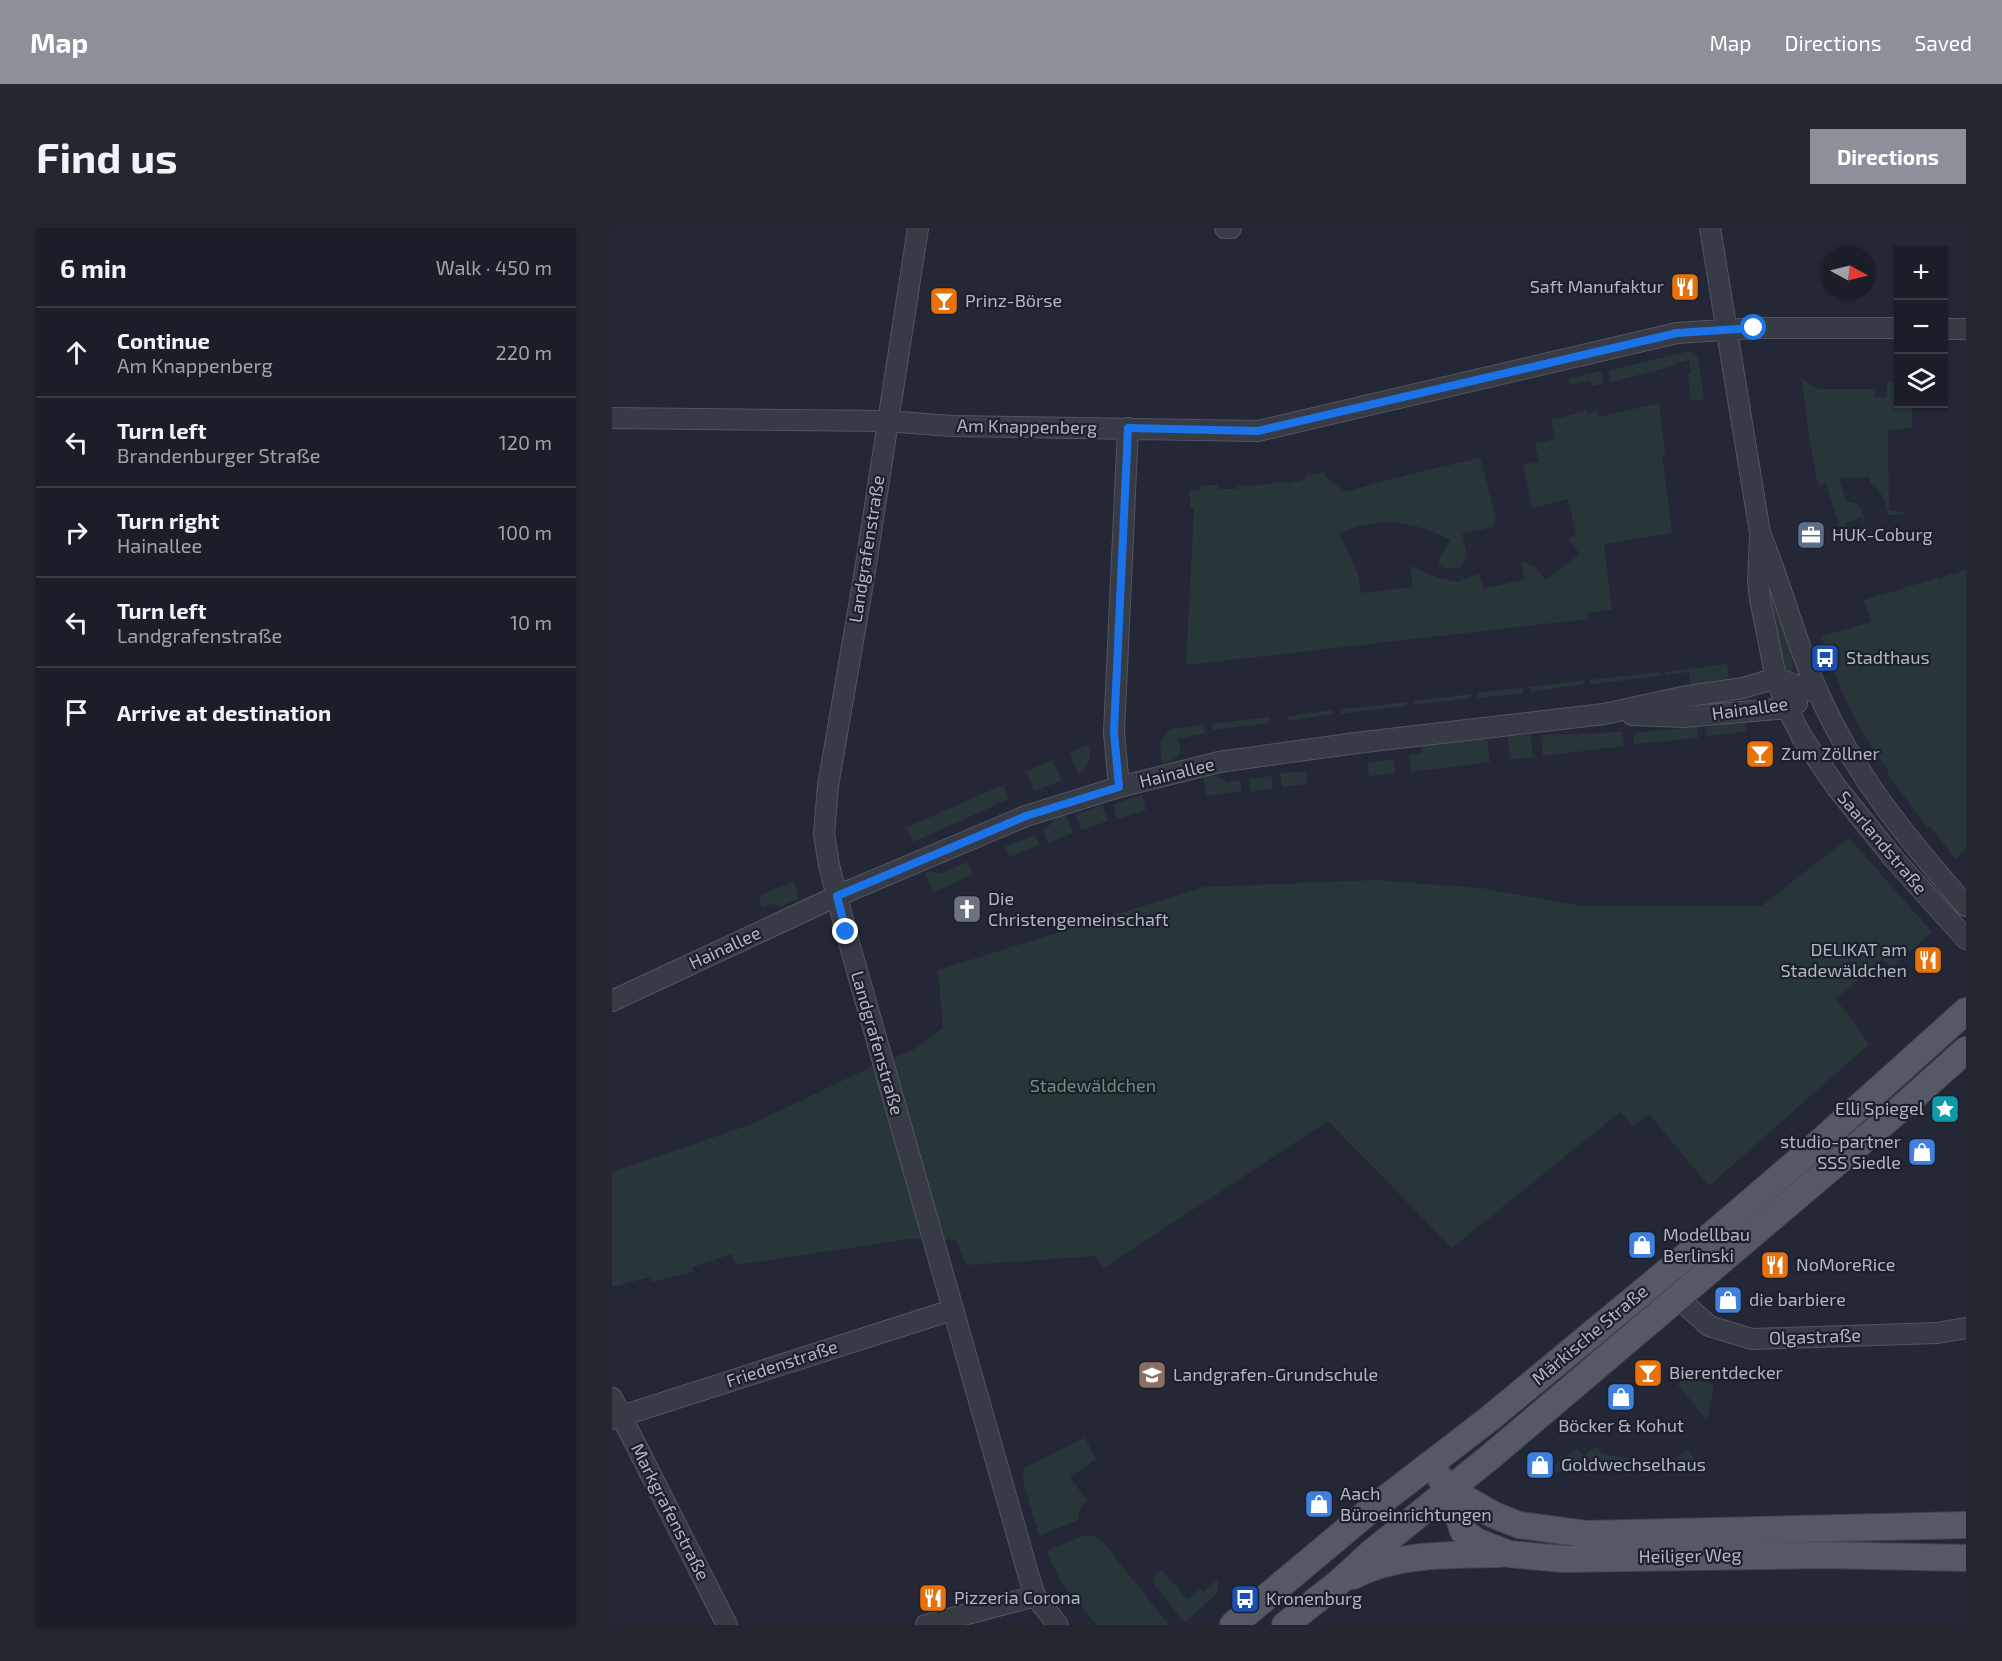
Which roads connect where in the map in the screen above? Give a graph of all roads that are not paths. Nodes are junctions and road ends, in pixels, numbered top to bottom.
1 (918, 228) edge
2 (1225, 228) edge
3 (1231, 228) edge
4 (1710, 228) edge
5 (1894, 328) edge
6 (1948, 328) edge
7 (1966, 328) edge
8 (1726, 330) junction
9 (612, 418) edge
10 (887, 421) junction
11 (1128, 428) junction
12 (1760, 533) junction
13 (1776, 678) junction
14 (1818, 693) junction
15 (1787, 708) junction
16 (1604, 714) junction
17 (1119, 787) junction
18 (837, 896) junction
19 (1966, 906) edge
20 (1966, 939) edge
21 (612, 1001) edge
22 (1966, 1011) edge
23 (1966, 1050) edge
24 (1677, 1298) junction
25 (952, 1310) junction
26 (1966, 1328) edge
27 (612, 1398) edge
28 (617, 1418) edge
29 (1430, 1464) junction
30 (1450, 1490) junction
31 (1966, 1525) edge
32 (1509, 1554) junction
33 (1966, 1558) edge
34 (1337, 1584) junction
35 (1035, 1596) junction
36 (727, 1625) edge
37 (926, 1625) edge
38 (1058, 1625) edge
39 (1233, 1625) edge
40 (1285, 1625) edge

1 - 10 street, Landgrafenstraße
2 - 3 street
4 - 8 street, Saarlandstraße
5 - 8 street, Am Knappenberg
6 - 7 street
8 - 11 street, Am Knappenberg
8 - 12 street, Saarlandstraße
9 - 10 street, Am Knappenberg
10 - 11 street, Am Knappenberg
10 - 18 street, Landgrafenstraße
11 - 17 street
12 - 13 street, Saarlandstraße
12 - 14 street, Saarlandstraße
13 - 14 street, Hainallee
13 - 15 street, Saarlandstraße
13 - 16 street, Hainallee
14 - 15 street, Hainallee
14 - 19 street, Saarlandstraße
15 - 16 street, Hainallee
15 - 20 street, Saarlandstraße
16 - 17 street, Hainallee
17 - 18 street, Hainallee
18 - 21 street, Hainallee
18 - 25 street, Landgrafenstraße
22 - 29 main road, Märkische Straße
23 - 24 main road, Märkische Straße
24 - 26 street, Olgastraße
24 - 30 main road, Märkische Straße
25 - 28 street, Friedenstraße
25 - 35 street, Landgrafenstraße
27 - 28 street, Markgrafenstraße
28 - 36 street, Markgrafenstraße
29 - 30 main road, Heiliger Weg
29 - 39 main road, Märkische Straße
30 - 31 main road, Heiliger Weg
30 - 32 main road, Heiliger Weg
30 - 34 main road, Märkische Straße
32 - 33 main road, Heiliger Weg
32 - 34 main road
34 - 40 main road, Märkische Straße
35 - 37 street
35 - 38 street, Landgrafenstraße

